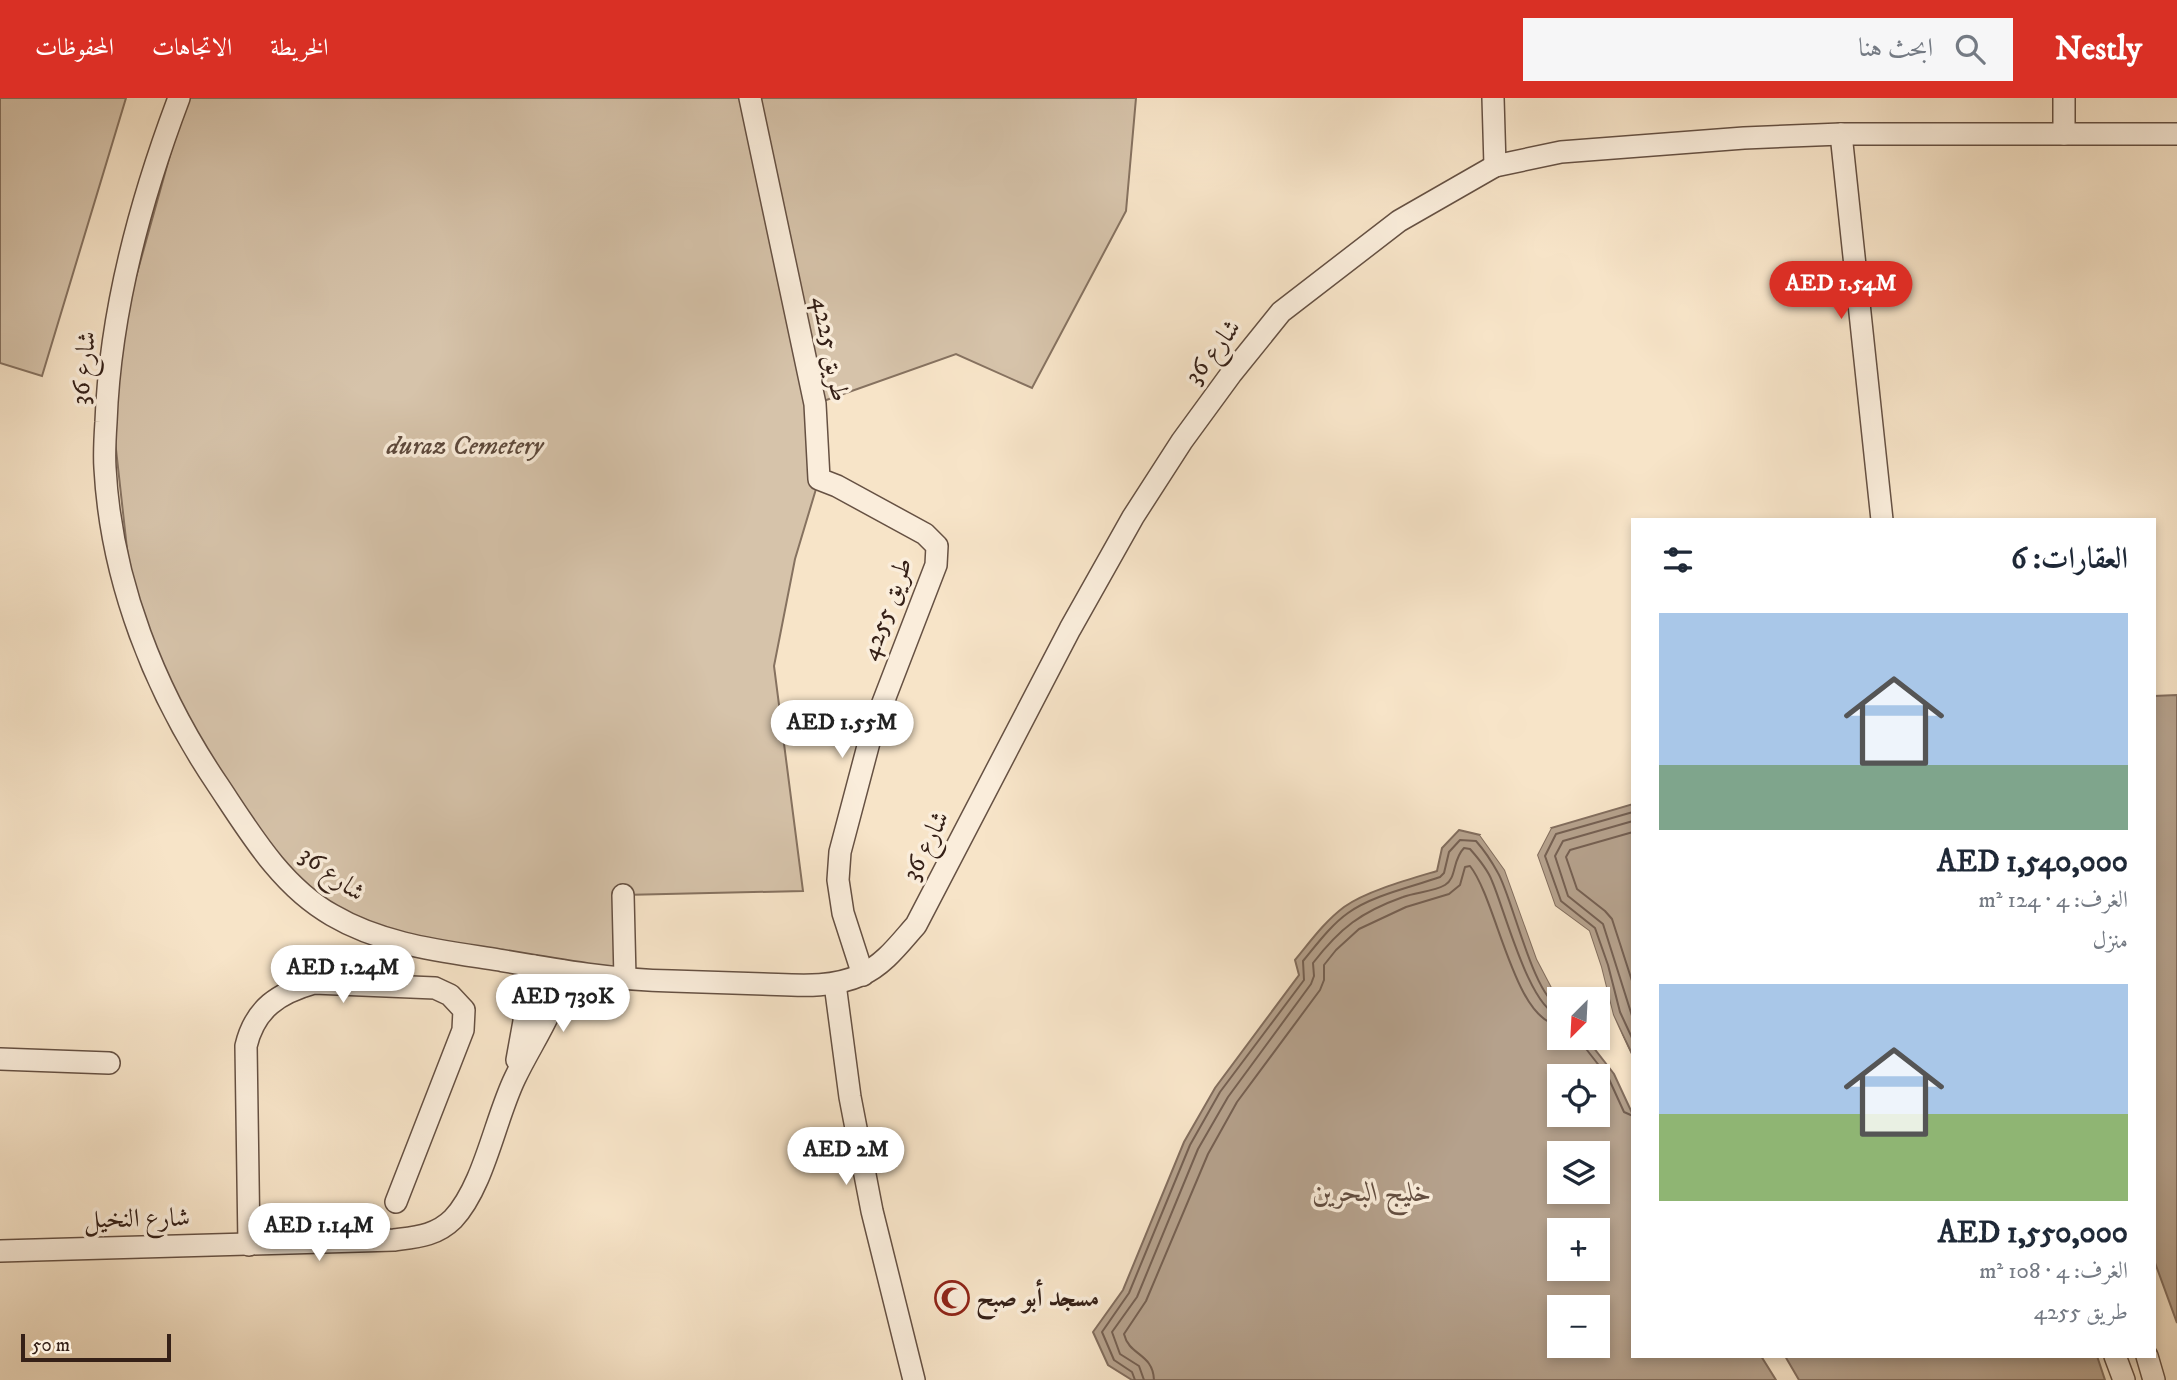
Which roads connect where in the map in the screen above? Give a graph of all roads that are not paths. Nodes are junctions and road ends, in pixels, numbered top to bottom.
1 (179, 98) edge
2 (750, 98) edge
3 (1493, 98) edge
4 (2064, 98) edge
5 (1841, 134) junction
6 (2064, 134) junction
7 (2177, 134) edge
8 (1495, 166) junction
9 (1882, 518) edge
10 (937, 546) joint
11 (623, 895) dead end
12 (534, 966) junction
13 (563, 971) junction
14 (863, 975) junction
15 (625, 978) junction
16 (835, 984) junction
17 (0, 1059) edge
18 (109, 1063) dead end
19 (514, 1079) junction
20 (396, 1202) dead end
21 (249, 1245) junction
22 (0, 1251) edge
23 (2116, 1358) edge
24 (2148, 1358) edge
25 (914, 1380) edge
26 (2124, 1380) edge
27 (2154, 1380) edge

1 - 12 street, شارع 36
2 - 10 street, طريق 4225
3 - 8 street
4 - 6 street
5 - 6 street, شارع 36
5 - 8 street, شارع 36
5 - 9 street
6 - 7 street, شارع 36
8 - 14 street, شارع 36
10 - 14 street, طريق 4255
11 - 15 street
12 - 13 street, شارع 36
12 - 19 street, شارع النخيل
13 - 15 street, شارع 36
13 - 19 street, شارع النخيل
14 - 16 street, شارع 36
15 - 16 street, شارع 36
16 - 25 street
17 - 18 street
19 - 21 street, شارع النخيل
20 - 21 street
21 - 22 street, شارع النخيل
23 - 26 street
24 - 27 street

